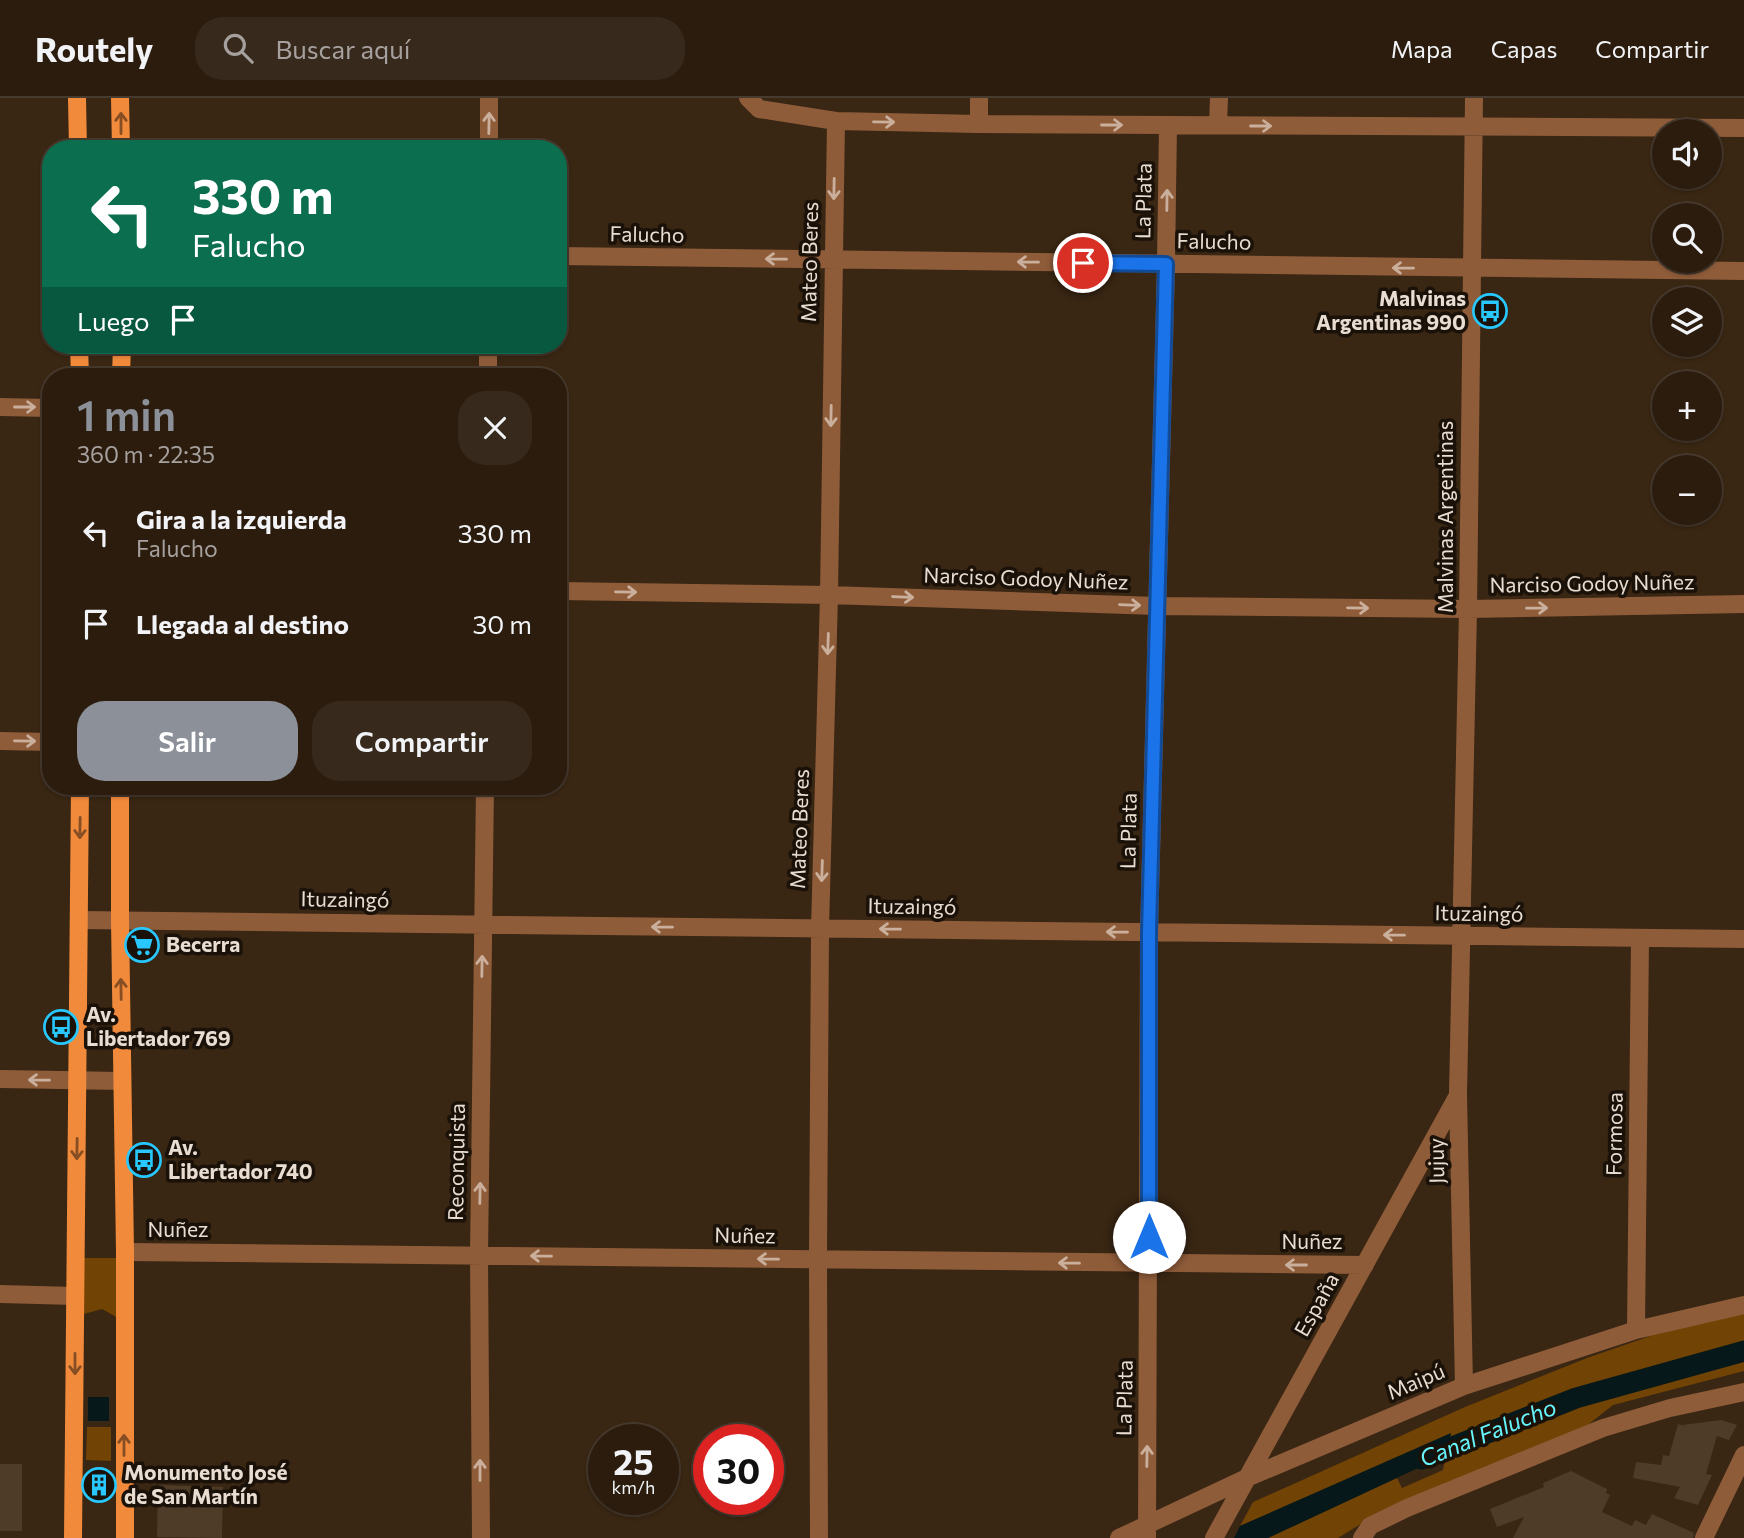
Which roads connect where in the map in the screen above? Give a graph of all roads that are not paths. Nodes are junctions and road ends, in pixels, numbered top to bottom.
1 (78, 98) edge
2 (120, 98) edge
3 (489, 98) edge
4 (748, 98) edge
5 (979, 98) edge
6 (1219, 98) edge
7 (1474, 98) edge
8 (836, 121) junction
9 (979, 124) junction
10 (1168, 125) junction
11 (1218, 125) junction
12 (1473, 127) junction
13 (1744, 128) edge
14 (78, 140) edge
15 (121, 140) edge
16 (489, 140) edge
17 (567, 257) edge
18 (833, 260) junction
19 (1166, 264) junction
20 (1471, 269) junction
21 (1744, 271) edge
22 (0, 407) edge
23 (42, 408) edge
24 (567, 591) edge
25 (829, 595) junction
26 (1744, 604) edge
27 (1157, 606) junction
28 (1468, 609) junction
29 (0, 741) edge
30 (42, 741) edge
31 (80, 795) edge
32 (120, 795) edge
33 (485, 795) edge
34 (79, 920) junction
35 (120, 920) junction
36 (483, 925) junction
37 (820, 929) junction
38 (1149, 933) junction
39 (1462, 936) junction
40 (1640, 938) junction
41 (1744, 939) edge
42 (0, 1079) edge
43 (79, 1080) junction
44 (122, 1082) junction
45 (1458, 1094) junction
46 (125, 1252) junction
47 (479, 1255) junction
48 (818, 1259) junction
49 (1149, 1265) junction
50 (1365, 1265) junction
51 (0, 1294) edge
52 (75, 1296) junction
53 (1744, 1306) edge
54 (1636, 1330) junction
55 (1464, 1386) junction
56 (1744, 1392) edge
57 (1744, 1455) edge
58 (1249, 1477) junction
59 (1146, 1531) edge
60 (73, 1538) edge
61 (125, 1538) edge
62 (481, 1538) edge
63 (819, 1538) edge
64 (1119, 1538) edge
65 (1214, 1538) edge
66 (1362, 1538) edge
67 (1704, 1538) edge

1 - 14 main road
15 -> 2 main road
16 -> 3 street
4 - 8 street
5 - 9 street
6 - 11 street
7 - 12 street, Malvinas Argentinas
8 -> 9 street
8 -> 18 street, Mateo Beres
9 -> 10 street
10 - 11 street
19 -> 10 street, La Plata
11 -> 12 street
12 - 13 street
12 - 20 street, Malvinas Argentinas
18 -> 17 street, Falucho
19 -> 18 street, Falucho
18 -> 25 street, Mateo Beres
20 -> 19 street, Falucho
19 - 27 street, La Plata
20 - 21 street, Falucho
20 - 28 street, Malvinas Argentinas
22 -> 23 street
24 -> 25 street, Narciso Godoy Nuñez
25 -> 27 street, Narciso Godoy Nuñez
25 -> 37 street, Mateo Beres
28 -> 26 street, Narciso Godoy Nuñez
27 -> 28 street, Narciso Godoy Nuñez
27 - 38 street, La Plata
28 - 39 street, Malvinas Argentinas
29 -> 30 street
31 -> 34 main road
32 - 35 main road
33 - 36 street, Reconquista
34 - 35 street, Ituzaingó
34 - 43 main road
35 - 36 street, Ituzaingó
44 -> 35 main road
37 -> 36 street, Ituzaingó
47 -> 36 street, Reconquista
38 -> 37 street, Ituzaingó
37 - 48 street, Mateo Beres
39 -> 38 street, Ituzaingó
38 - 49 street, La Plata
39 - 40 street, Ituzaingó
39 - 45 street, Jujuy
40 - 41 street, Ituzaingó
40 - 54 street, Formosa
43 -> 42 street
43 - 44 street
43 -> 52 main road
44 - 46 main road
45 - 50 street, España
45 - 55 street, Jujuy
46 - 47 street, Nuñez
61 -> 46 main road
48 -> 47 street, Nuñez
62 -> 47 street, Reconquista
49 -> 48 street, Nuñez
48 - 63 street, Mateo Beres
50 -> 49 street, Nuñez
59 -> 49 street, La Plata
50 - 58 street, España
51 - 52 street
52 -> 60 main road
53 - 54 street, Maipú
54 - 55 street, Maipú
55 - 58 street, Maipú
56 - 66 street
57 - 67 street
58 - 59 street, Maipú
58 - 65 street, España
59 - 64 street, Maipú

